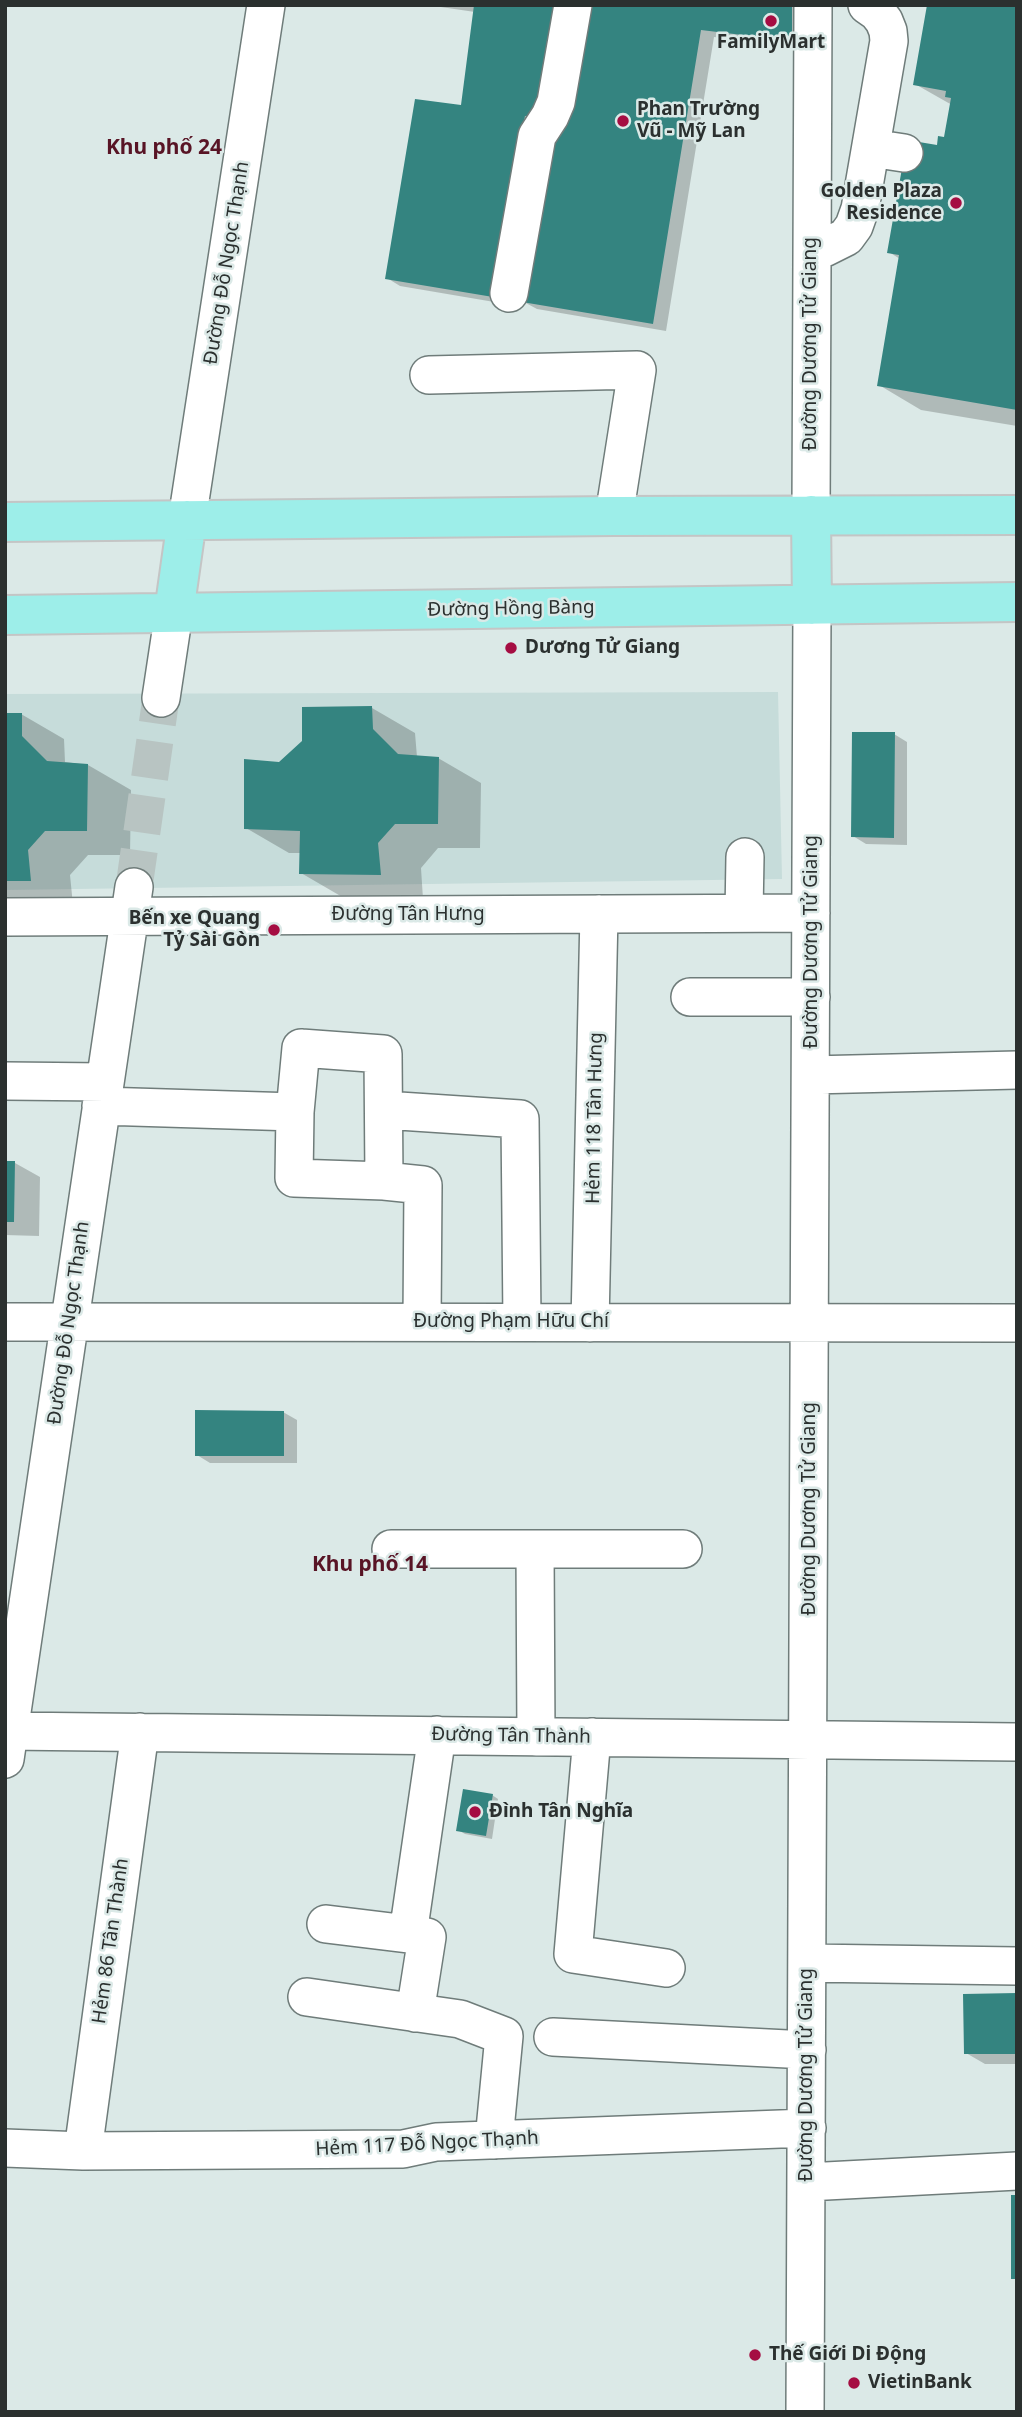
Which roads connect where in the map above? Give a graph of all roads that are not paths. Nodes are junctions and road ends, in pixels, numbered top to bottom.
1 (266, 5) edge
2 (573, 5) edge
3 (813, 5) edge
4 (867, 5) edge
5 (812, 248) junction
6 (509, 293) dead end
7 (429, 375) dead end
8 (811, 515) junction
9 (1017, 515) edge
10 (614, 516) junction
11 (187, 520) junction
12 (5, 522) edge
13 (1017, 602) edge
14 (812, 605) junction
15 (174, 612) junction
16 (5, 615) edge
17 (161, 698) tunnel mouth
18 (745, 857) dead end
19 (132, 901) junction
20 (811, 912) junction
21 (744, 913) junction
22 (599, 914) junction
23 (5, 917) edge
24 (690, 997) dead end
25 (811, 997) junction
26 (1017, 1070) edge
27 (811, 1075) junction
28 (5, 1082) edge
29 (103, 1094) junction
30 (384, 1110) junction
31 (295, 1112) junction
32 (384, 1181) junction
33 (5, 1322) edge
34 (69, 1322) junction
35 (422, 1322) junction
36 (522, 1322) junction
37 (590, 1323) junction
38 (810, 1323) junction
39 (1017, 1323) edge
40 (391, 1549) dead end
41 (535, 1549) junction
42 (682, 1549) dead end
43 (140, 1732) junction
44 (437, 1735) junction
45 (536, 1737) junction
46 (592, 1737) junction
47 (808, 1739) junction
48 (7, 1740) edge
49 (1017, 1742) edge
50 (326, 1924) dead end
51 (408, 1934) junction
52 (808, 1963) junction
53 (1017, 1966) edge
54 (666, 1968) dead end
55 (307, 1997) dead end
56 (415, 2013) junction
57 (553, 2037) dead end
58 (807, 2050) junction
59 (807, 2128) junction
60 (494, 2140) junction
61 (5, 2148) edge
62 (83, 2151) junction
63 (1017, 2171) edge
64 (807, 2182) junction
65 (805, 2412) edge

1 - 11 street, Đường Đỗ Ngọc Thạnh
2 - 6 street
3 - 5 street, Đường Dương Tử Giang
4 - 5 street
5 - 8 street, Đường Dương Tử Giang
7 - 10 street
8 - 9 main road
8 - 10 main road
8 - 14 main road
10 - 11 main road
11 - 12 main road
11 - 15 main road
13 - 14 main road, Đường Hồng Bàng
14 - 15 main road, Đường Hồng Bàng
14 - 20 street, Đường Dương Tử Giang
15 - 16 main road, Đường Hồng Bàng
15 - 17 street
18 - 21 street
19 - 22 street, Đường Tân Hưng
19 - 23 street, Đường Tân Hưng
19 - 29 street, Đường Đỗ Ngọc Thạnh
20 - 21 street, Đường Tân Hưng
20 - 25 street, Đường Dương Tử Giang
21 - 22 street, Đường Tân Hưng
22 - 37 street, Hẻm 118 Tân Hưng
24 - 25 street
25 - 27 street, Đường Dương Tử Giang
26 - 27 street
27 - 38 street, Đường Dương Tử Giang
28 - 29 street
29 - 31 street
29 - 34 street, Đường Đỗ Ngọc Thạnh
30 - 31 street
30 - 32 street
30 - 36 street
31 - 32 street
32 - 35 street
33 - 34 street, Đường Phạm Hữu Chí
34 - 35 street, Đường Phạm Hữu Chí
34 - 48 street, Đường Đỗ Ngọc Thạnh
35 - 36 street, Đường Phạm Hữu Chí
36 - 37 street, Đường Phạm Hữu Chí
37 - 38 street, Đường Phạm Hữu Chí
38 - 39 street, Đường Phạm Hữu Chí
38 - 47 street, Đường Dương Tử Giang
40 - 41 street
41 - 42 street
41 - 45 street
43 - 44 street, Đường Tân Thành
43 - 48 street, Đường Tân Thành
43 - 62 street, Hẻm 86 Tân Thành
44 - 45 street, Đường Tân Thành
44 - 51 street
45 - 46 street, Đường Tân Thành
46 - 47 street, Đường Tân Thành
46 - 54 street
47 - 49 street, Đường Tân Thành
47 - 52 street, Đường Dương Tử Giang
50 - 51 street
51 - 56 street
52 - 53 street
52 - 58 street, Đường Dương Tử Giang
55 - 56 street
56 - 60 street
57 - 58 street
58 - 59 street, Đường Dương Tử Giang
59 - 60 street, Hẻm 117 Đỗ Ngọc Thạnh
59 - 64 street, Đường Dương Tử Giang
60 - 62 street, Hẻm 117 Đỗ Ngọc Thạnh
61 - 62 street, Hẻm 117 Đỗ Ngọc Thạnh
63 - 64 street
64 - 65 street, Đường Dương Tử Giang

